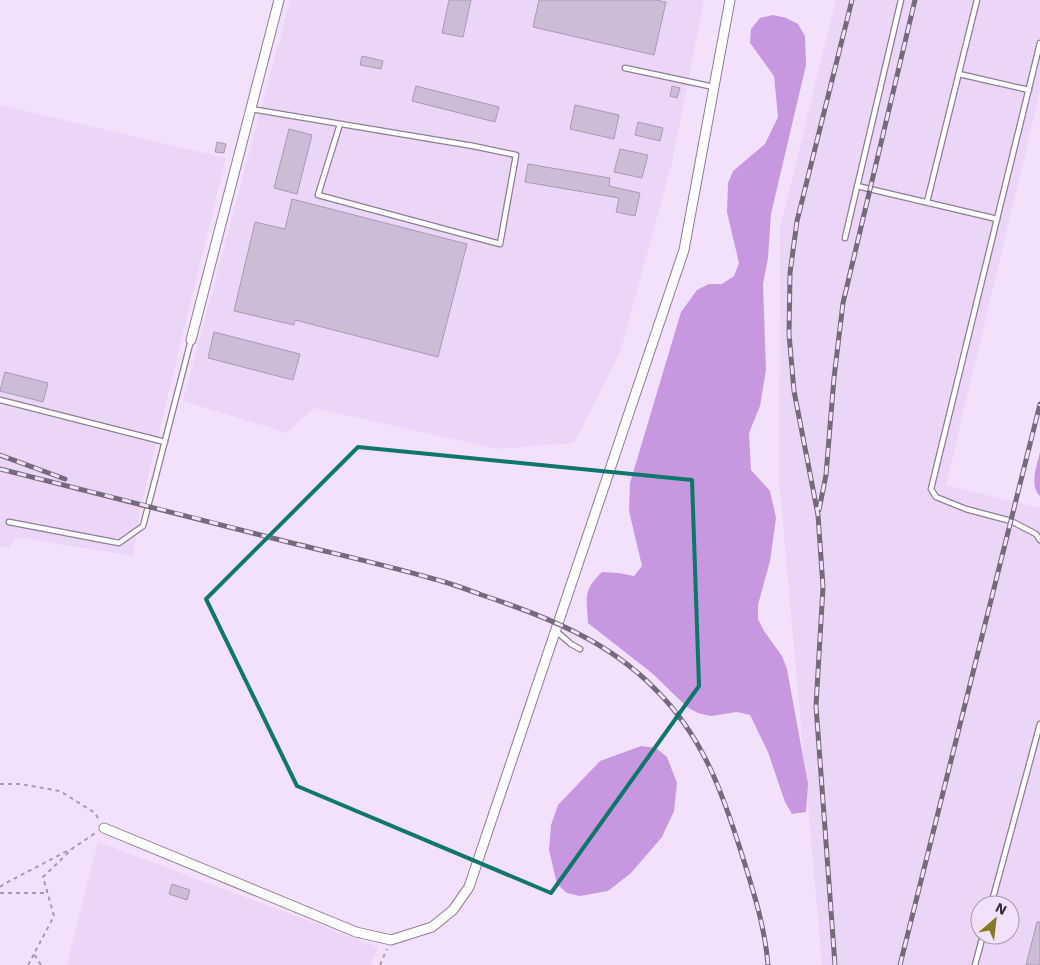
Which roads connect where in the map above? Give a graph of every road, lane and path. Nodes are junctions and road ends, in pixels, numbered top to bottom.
1 (278, 0) edge
2 (730, 0) edge
3 (901, 0) edge
4 (977, 0) edge
5 (1040, 43) edge
6 (625, 68) dead end
7 (959, 74) junction
8 (714, 87) junction
9 (1029, 90) junction
10 (250, 109) junction
11 (340, 124) junction
12 (857, 186) junction
13 (927, 202) junction
14 (997, 219) junction
15 (845, 238) dead end
16 (191, 340) joint
17 (0, 400) edge
18 (165, 442) junction
19 (9, 522) dead end
20 (1040, 540) edge
21 (556, 631) junction
22 (580, 649) dead end
23 (1040, 724) edge
24 (0, 784) edge
25 (104, 828) junction
26 (73, 848) junction
27 (0, 882) edge
28 (4, 884) junction
29 (0, 887) edge
30 (0, 893) edge
31 (47, 893) junction
32 (994, 895) edge
33 (391, 940) junction
34 (980, 945) edge
35 (34, 954) junction
36 (28, 965) edge
37 (41, 965) edge
38 (380, 965) edge
39 (975, 965) edge

1 - 10 street
2 - 8 street
3 - 12 lane
4 - 7 lane
5 - 9 lane
6 - 8 lane
7 - 9 lane
7 - 13 lane
8 - 21 street
9 - 14 lane
10 - 11 lane
10 - 16 street
11 - 11 lane
12 - 13 lane
12 - 15 lane
13 - 14 lane
14 - 20 lane
16 - 18 lane
17 - 18 lane
18 - 19 lane
21 - 22 lane
21 - 33 street
23 - 32 lane
24 - 25 path
25 - 26 path
25 - 33 street
26 - 28 path
26 - 31 path
27 - 28 path
28 - 29 path
30 - 31 path
31 - 35 path
33 - 38 path
34 - 39 lane
35 - 36 path
35 - 37 path

